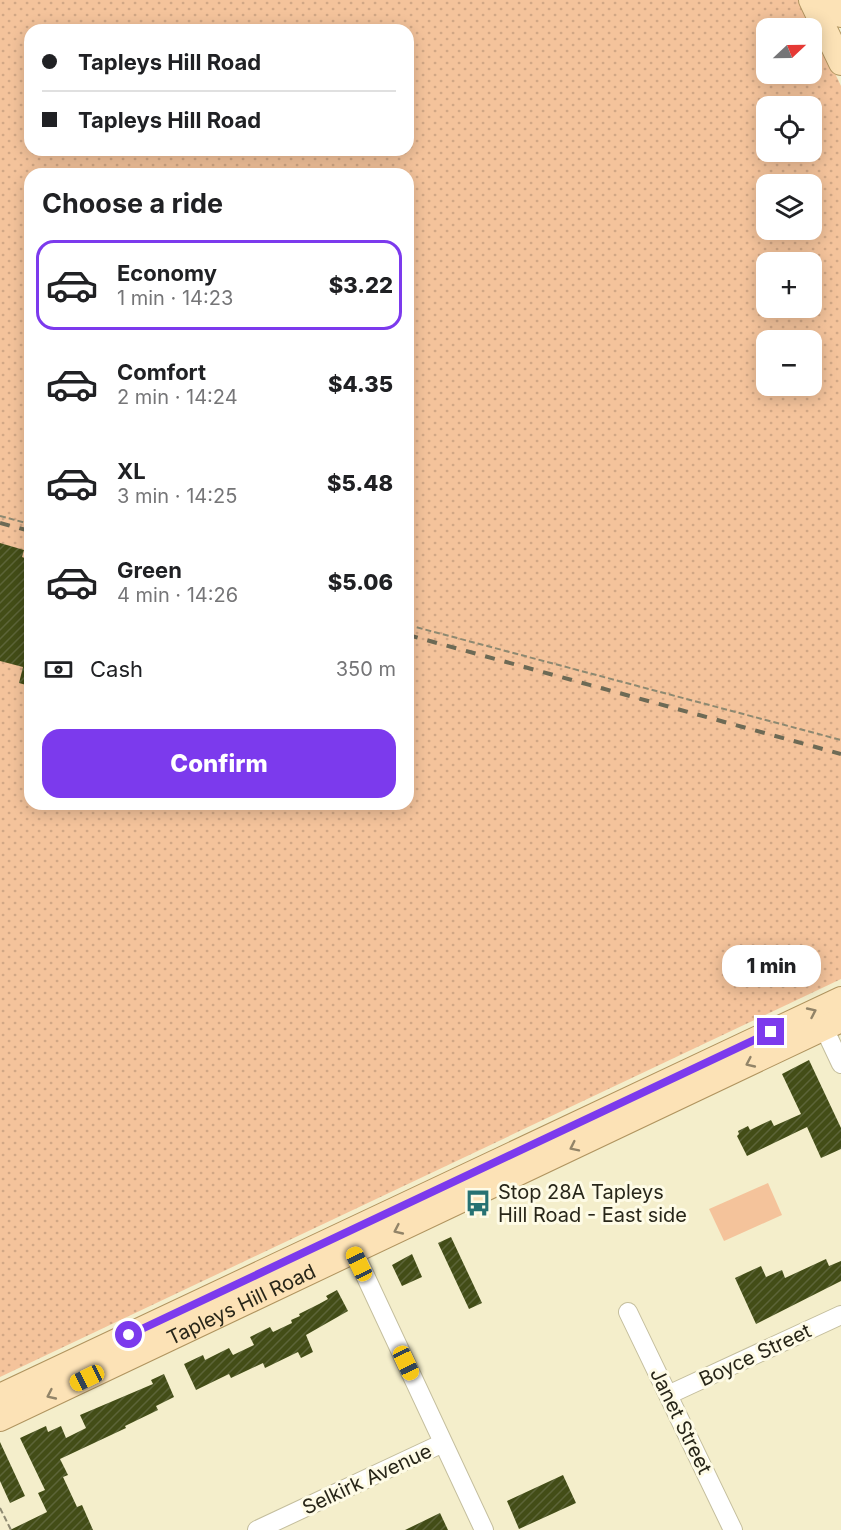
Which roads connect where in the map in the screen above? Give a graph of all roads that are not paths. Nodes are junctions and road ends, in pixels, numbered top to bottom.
1 (811, 0) edge
2 (834, 0) edge
3 (841, 15) edge
4 (841, 63) edge
5 (841, 999) edge
6 (832, 1024) edge
7 (841, 1064) edge
8 (349, 1243) junction
9 (628, 1312) dead end
10 (841, 1315) edge
11 (668, 1395) junction
12 (0, 1396) edge
13 (0, 1419) edge
14 (443, 1443) junction
15 (258, 1530) edge
16 (484, 1530) edge
17 (733, 1530) edge

1 - 4 main road
2 - 3 main road
8 -> 5 main road, Tapleys Hill Road
6 - 7 street
6 -> 8 main road, Tapleys Hill Road
8 - 12 main road, Tapleys Hill Road
8 -> 13 main road, Tapleys Hill Road
8 - 14 street
9 - 11 street, Janet Street
10 - 11 street, Boyce Street
11 - 17 street, Janet Street
14 - 15 street, Selkirk Avenue
14 - 16 street

